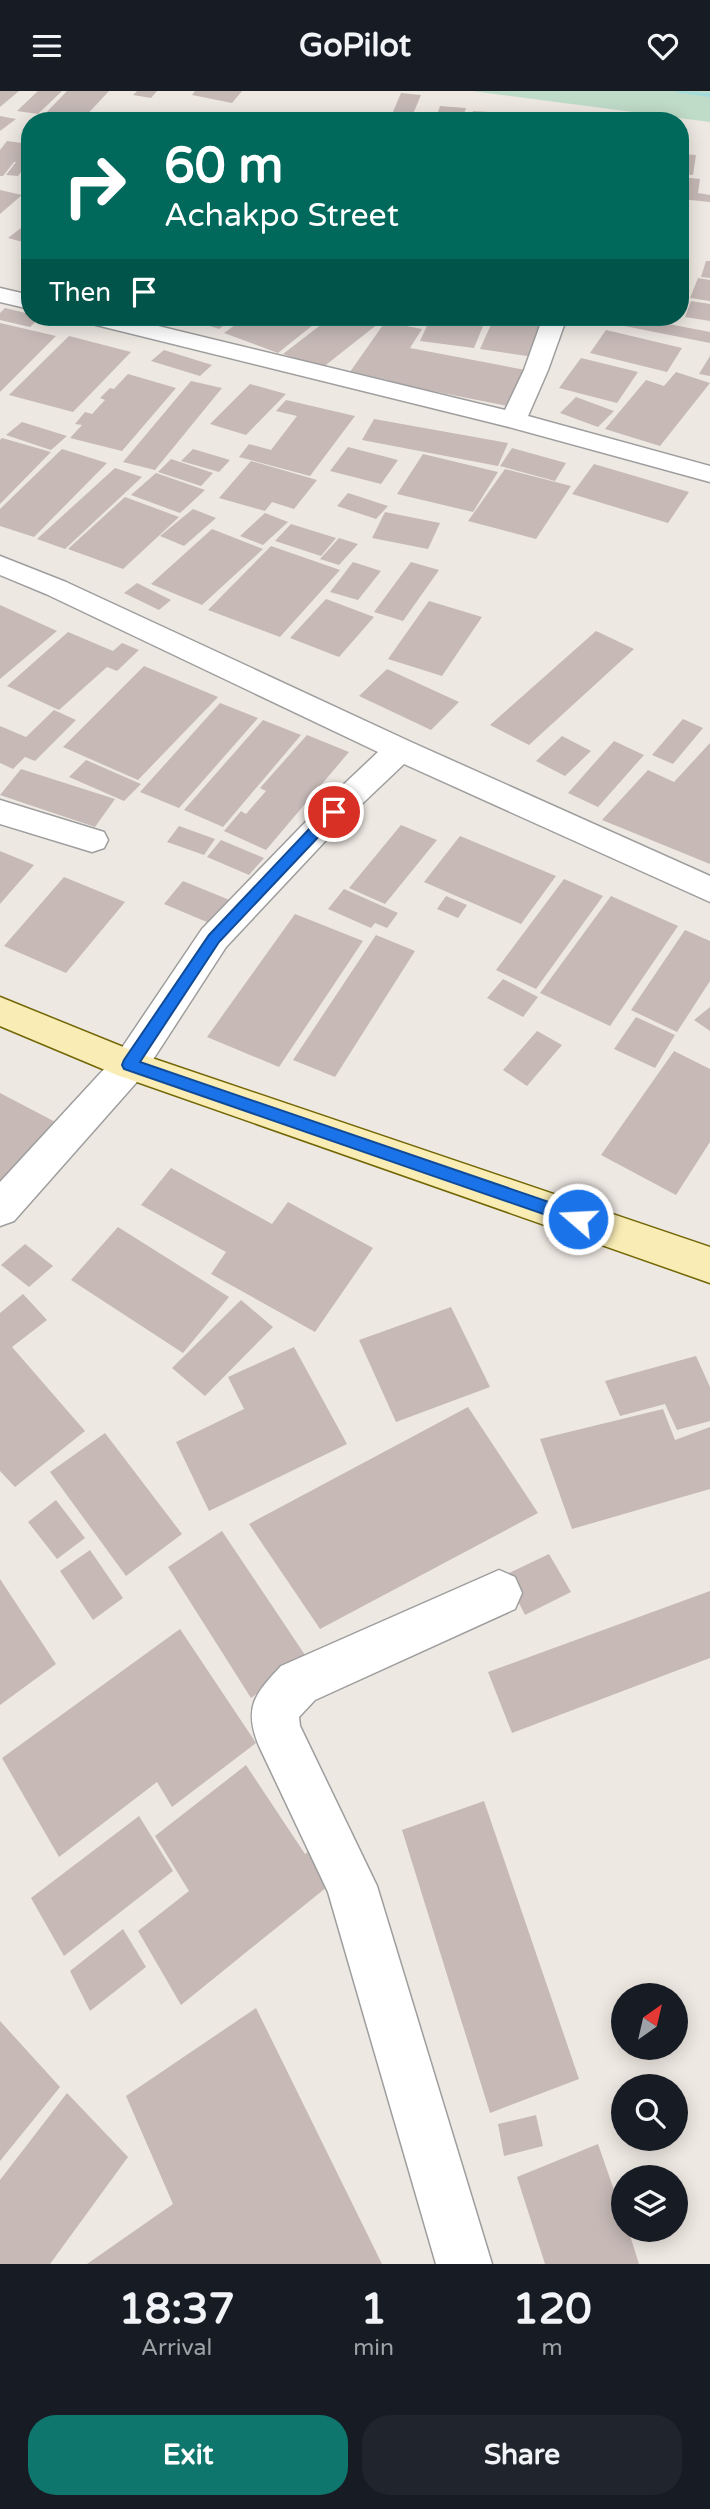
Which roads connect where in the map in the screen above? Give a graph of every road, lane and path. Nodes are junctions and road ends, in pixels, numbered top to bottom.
1 (0, 295) edge
2 (21, 300) edge
3 (129, 326) edge
4 (552, 326) edge
5 (513, 420) junction
6 (710, 474) edge
7 (0, 565) edge
8 (400, 750) junction
9 (0, 812) edge
10 (92, 840) dead end
11 (710, 890) edge
12 (0, 1011) edge
13 (130, 1065) junction
14 (0, 1209) edge
15 (710, 1265) edge
16 (499, 1593) dead end
17 (464, 2264) edge

1 - 2 street
3 - 5 street
4 - 5 street
5 - 6 street
7 - 8 street
8 - 11 street
8 - 13 street
9 - 10 street
12 - 13 street
13 - 14 street
13 - 15 street
16 - 17 street

